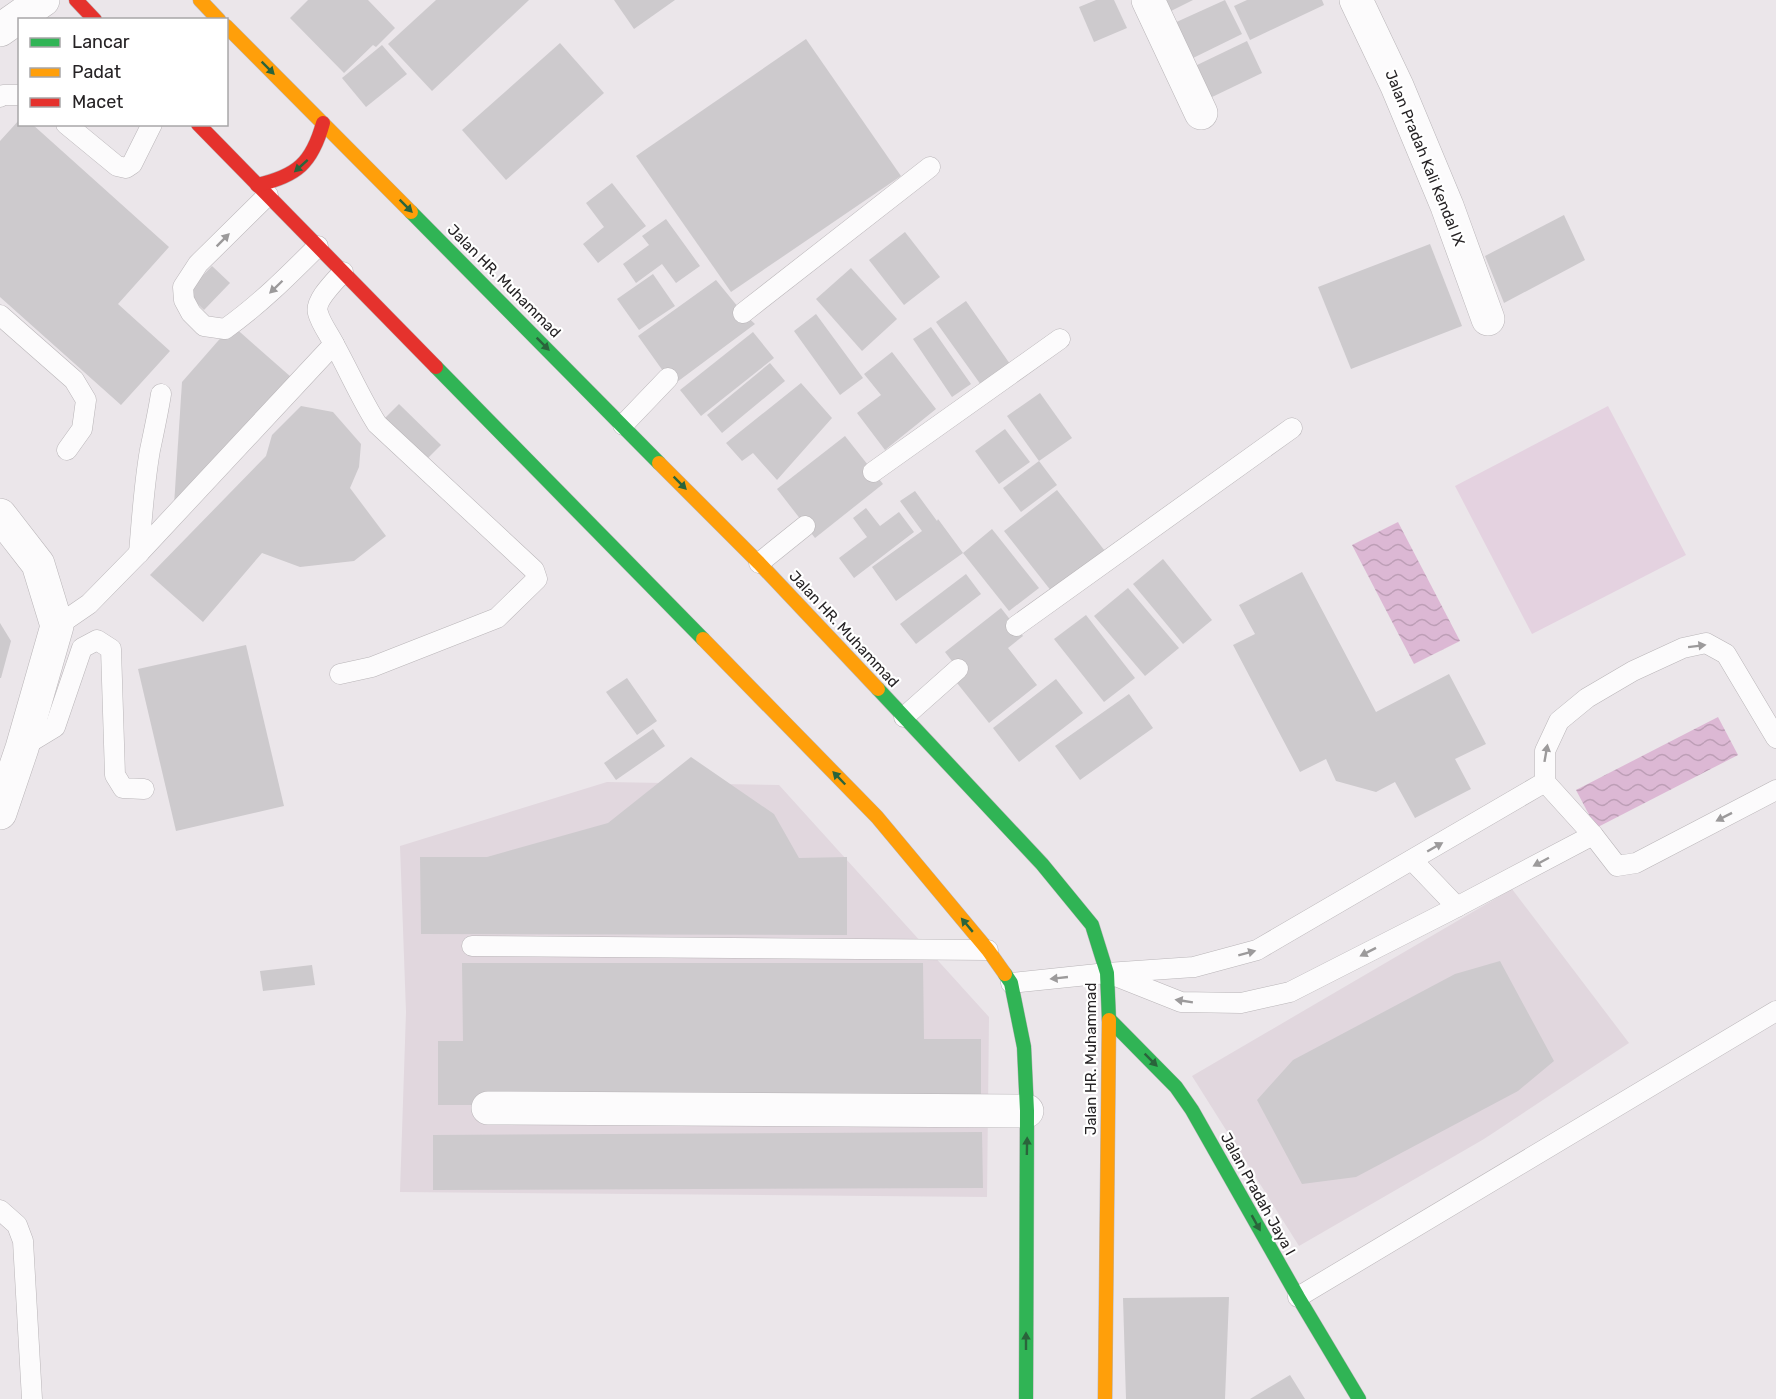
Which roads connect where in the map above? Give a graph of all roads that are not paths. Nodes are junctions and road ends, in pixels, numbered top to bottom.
1 (43, 0) edge
2 (76, 0) edge
3 (1148, 0) edge
4 (1356, 0) edge
5 (93, 18) edge
6 (228, 29) edge
7 (0, 30) edge
8 (18, 94) edge
9 (0, 97) edge
10 (1201, 113) dead end
11 (323, 123) junction
12 (68, 126) edge
13 (151, 126) edge
14 (200, 126) edge
15 (930, 167) dead end
16 (262, 190) junction
17 (318, 246) junction
18 (343, 272) junction
19 (743, 313) dead end
20 (0, 315) edge
21 (1488, 319) dead end
22 (1060, 339) dead end
23 (334, 344) junction
24 (668, 378) dead end
25 (161, 394) dead end
26 (623, 425) junction
27 (1292, 428) dead end
28 (67, 450) dead end
29 (873, 472) dead end
30 (0, 515) edge
31 (805, 526) dead end
32 (139, 553) junction
33 (759, 563) junction
34 (57, 626) junction
35 (1016, 626) dead end
36 (958, 669) dead end
37 (340, 674) dead end
38 (904, 717) junction
39 (1776, 738) edge
40 (11, 747) edge
41 (1545, 782) junction
42 (144, 789) dead end
43 (1776, 790) edge
44 (0, 813) edge
45 (1593, 835) junction
46 (1412, 860) junction
47 (1457, 907) junction
48 (472, 946) dead end
49 (988, 951) junction
50 (1107, 973) junction
51 (1011, 983) junction
52 (1776, 1011) edge
53 (1109, 1019) junction
54 (489, 1108) dead end
55 (1027, 1111) junction
56 (0, 1210) edge
57 (1298, 1297) junction
58 (32, 1399) edge
59 (1026, 1399) edge
60 (1105, 1399) edge
61 (1359, 1399) edge

1 - 7 street
2 - 5 main road
3 - 10 street
4 - 21 street, Jalan Pradah Kali Kendal IX
6 -> 11 main road, Jalan HR. Muhammad
8 - 9 lane
11 -> 16 main road
11 -> 26 main road, Jalan HR. Muhammad
12 - 13 lane
14 - 16 main road
15 - 19 lane
16 - 17 main road
17 -> 16 lane
17 - 18 main road
18 - 23 lane
49 -> 18 main road
20 - 28 lane
22 - 29 lane
23 - 32 lane
23 - 37 lane
24 - 26 lane
25 - 32 lane
26 -> 33 main road, Jalan HR. Muhammad
27 - 35 lane
30 - 34 street
31 - 33 lane
32 - 34 lane
33 - 38 main road, Jalan HR. Muhammad
34 - 40 street
36 - 38 lane
38 - 50 main road, Jalan HR. Muhammad
41 -> 39 lane
40 - 42 lane
40 - 44 street
41 - 45 lane
46 -> 41 lane
43 -> 45 lane
45 -> 47 lane
46 - 47 lane
50 -> 46 lane
47 -> 50 lane
48 - 49 lane
49 - 51 main road
50 -> 51 lane
50 - 53 main road, Jalan HR. Muhammad
51 - 55 main road
52 - 57 lane
53 -> 57 main road, Jalan Pradah Jaya I
53 - 60 main road, Jalan HR. Muhammad
54 - 55 street
59 -> 55 main road
56 - 58 lane
57 - 61 main road, Jalan Pradah Jaya I

